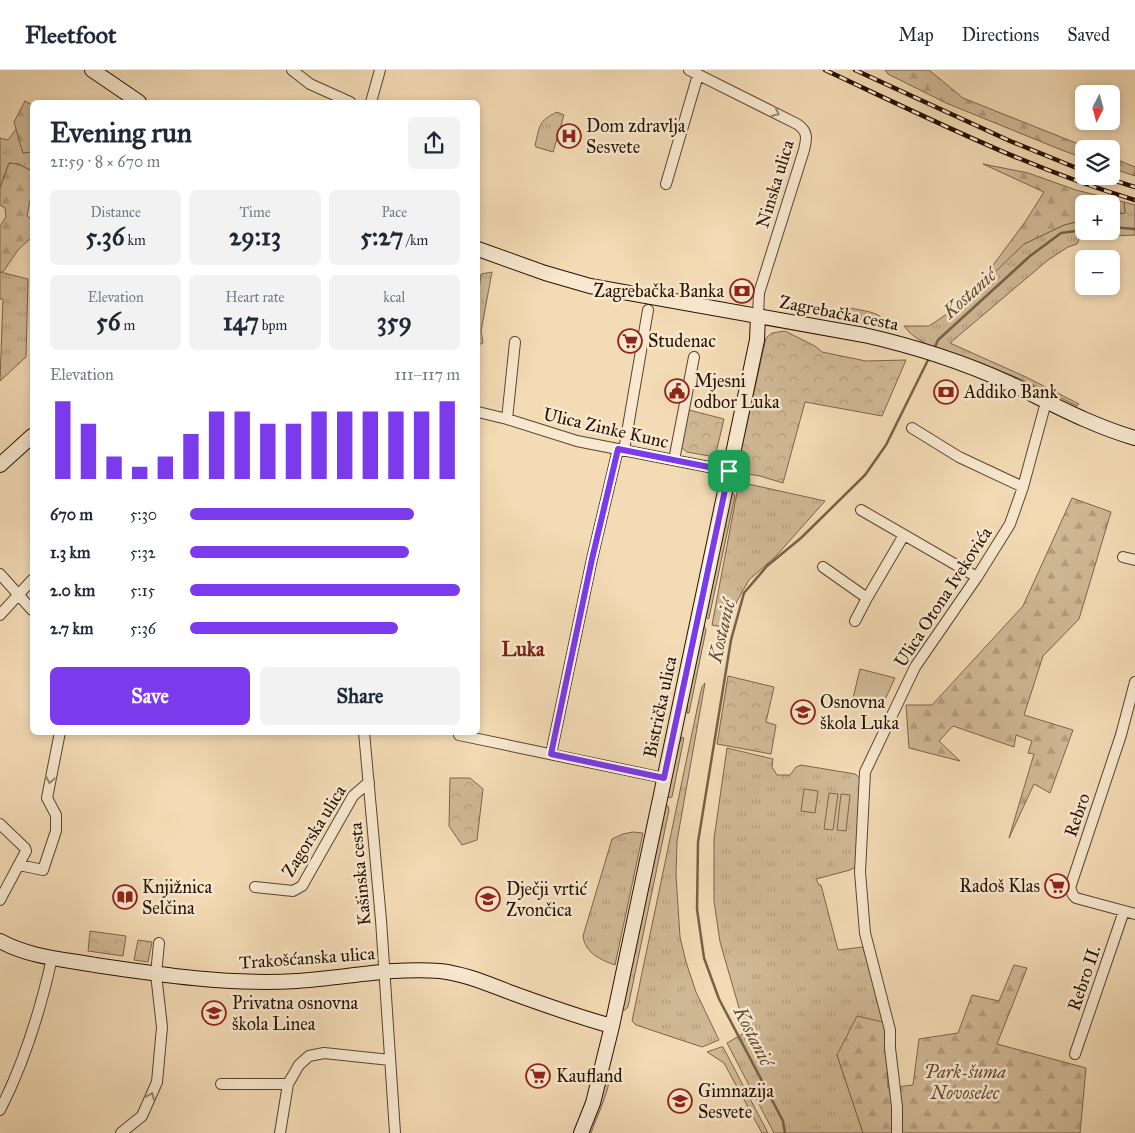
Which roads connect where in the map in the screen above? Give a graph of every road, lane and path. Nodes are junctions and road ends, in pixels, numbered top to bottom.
1 (92, 70) edge
2 (292, 70) edge
3 (380, 70) edge
4 (693, 72) edge
5 (136, 100) edge
6 (346, 100) edge
7 (372, 100) edge
8 (666, 184) dead end
9 (480, 250) edge
10 (648, 310) dead end
11 (758, 316) junction
12 (516, 342) dead end
13 (694, 358) dead end
14 (1046, 402) junction
15 (480, 412) edge
16 (507, 419) junction
17 (912, 428) dead end
18 (30, 438) edge
19 (1135, 438) edge
20 (621, 450) junction
21 (674, 460) junction
22 (0, 466) edge
23 (729, 471) junction
24 (1023, 486) junction
25 (861, 510) dead end
26 (904, 535) junction
27 (1123, 557) dead end
28 (1135, 560) edge
29 (823, 567) dead end
30 (0, 574) edge
31 (976, 577) junction
32 (30, 582) edge
33 (19, 595) junction
34 (867, 598) junction
35 (30, 608) edge
36 (0, 615) edge
37 (855, 621) dead end
38 (1135, 682) edge
39 (59, 735) edge
40 (364, 735) edge
41 (459, 735) dead end
42 (551, 754) junction
43 (664, 778) junction
44 (369, 782) junction
45 (0, 824) edge
46 (19, 865) junction
47 (255, 886) dead end
48 (0, 900) edge
49 (1124, 911) junction
50 (1135, 914) edge
51 (0, 941) edge
52 (159, 943) dead end
53 (52, 958) junction
54 (385, 972) junction
55 (156, 974) junction
56 (612, 1026) junction
57 (1075, 1054) dead end
58 (390, 1060) junction
59 (221, 1084) dead end
60 (288, 1084) junction
61 (0, 1110) edge
62 (121, 1133) edge
63 (280, 1133) edge
64 (395, 1133) edge
65 (581, 1133) edge
66 (897, 1133) edge

1 - 5 main road
2 - 6 street
3 - 7 street
4 - 8 street
4 -> 11 street, Ninska ulica
9 - 11 main road, Zagrebačka cesta
10 - 20 street
11 - 14 main road, Zagrebačka cesta
11 - 23 main road, Bistrička ulica
12 - 16 street
13 - 21 street
14 - 19 main road, Zagrebačka cesta
14 - 24 street, Ulica Otona Ivekovića
15 - 16 street, Ulica Zinke Kunc
16 - 20 street, Ulica Zinke Kunc
17 - 24 street
18 - 22 main road
20 - 21 street, Ulica Zinke Kunc
20 - 42 street
21 - 23 street, Ulica Zinke Kunc
23 - 43 main road, Bistrička ulica
24 - 31 street, Ulica Otona Ivekovića
25 - 26 street
26 - 31 street
26 - 34 street
27 - 28 street
29 - 34 street
30 - 33 street
31 - 66 street, Ulica Otona Ivekovića
32 - 33 street
33 - 35 street
33 - 36 street
34 - 37 street
38 - 49 street, Rebro
39 -> 46 street
40 - 44 street, Kašinska cesta
41 - 42 street
42 - 43 street
43 - 56 main road, Bistrička ulica
44 - 47 street, Zagorska ulica
44 - 54 street, Kašinska cesta
45 - 46 street
46 - 48 street
49 - 50 street, Rebro
49 - 57 street, Rebro II.
51 - 53 main road, Trakošćanska ulica
52 - 55 street
53 - 55 main road, Trakošćanska ulica
53 - 61 street
54 - 55 main road, Trakošćanska ulica
54 - 56 main road, Trakošćanska ulica
54 - 58 street, Kašinska cesta
62 -> 55 street
56 - 65 main road, Bistrička ulica
58 - 60 street
58 - 64 street, Kašinska cesta
59 - 60 street
60 - 63 street

